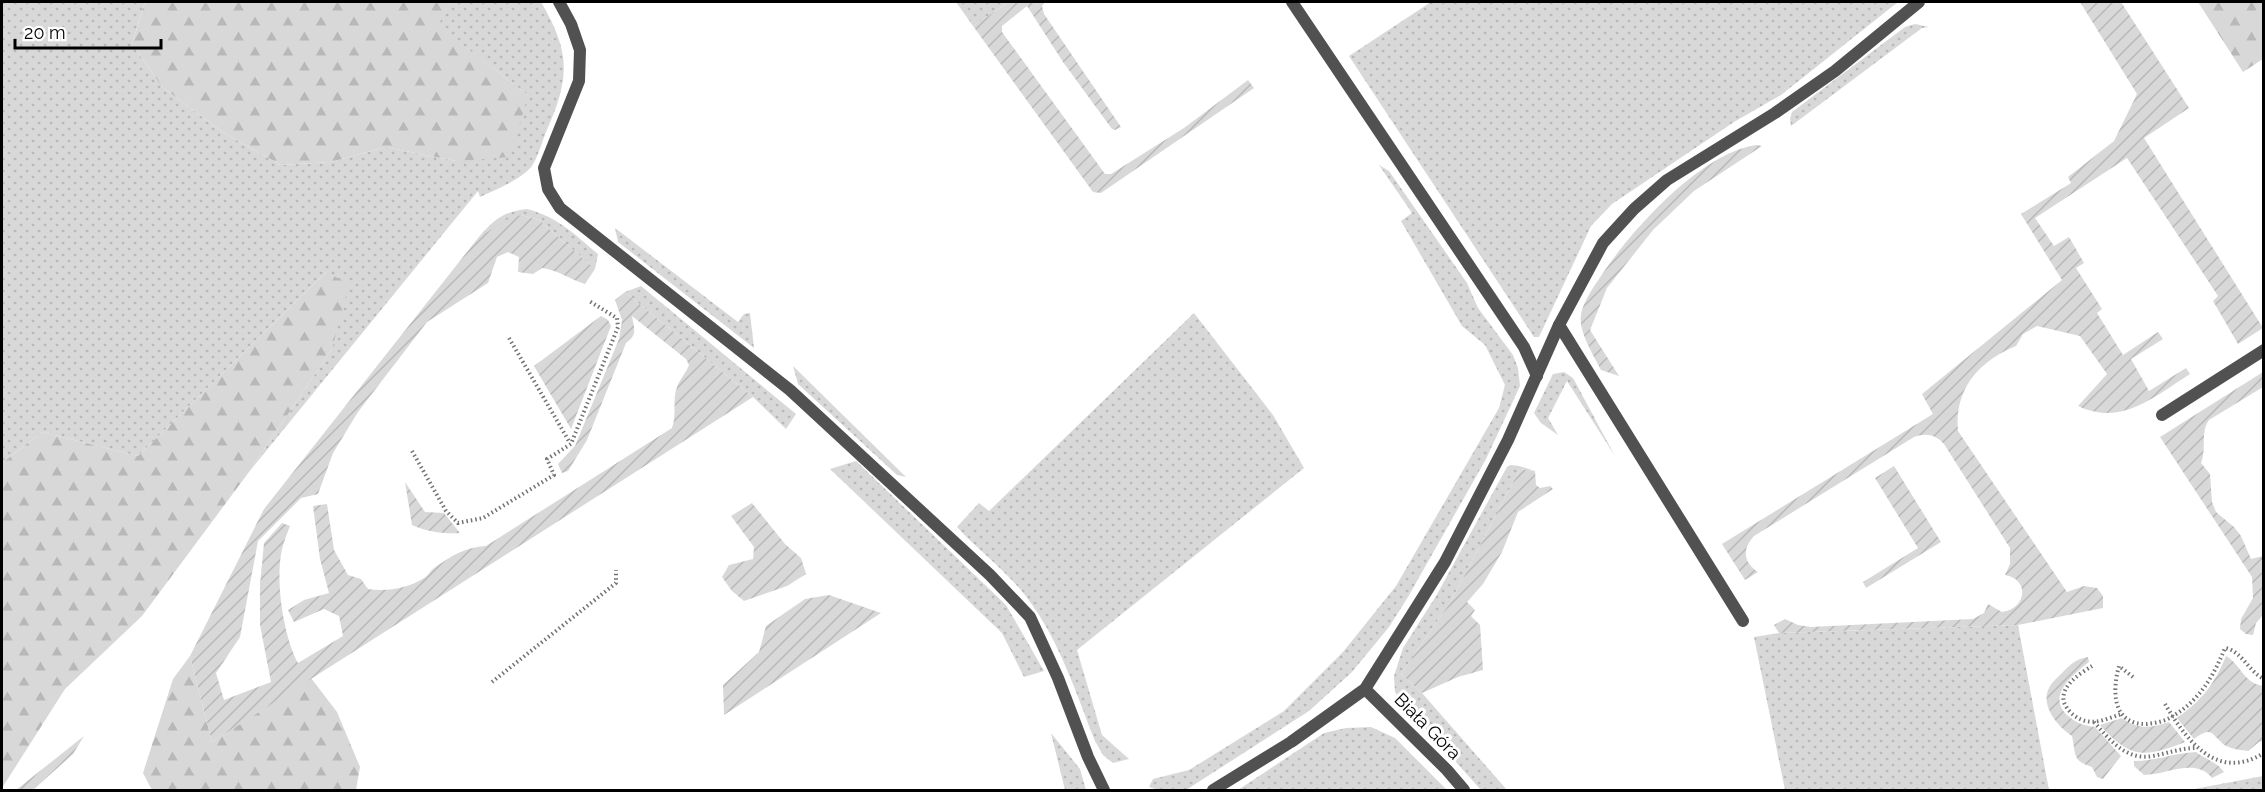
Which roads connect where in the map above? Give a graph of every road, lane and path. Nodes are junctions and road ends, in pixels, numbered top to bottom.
1 (559, 2) edge
2 (1292, 2) edge
3 (1919, 2) edge
4 (589, 301) dead end
5 (1559, 325) junction
6 (509, 338) dead end
7 (2264, 350) edge
8 (1537, 376) junction
9 (2162, 415) dead end
10 (571, 444) junction
11 (412, 451) dead end
12 (616, 570) dead end
13 (1743, 621) dead end
14 (2092, 666) dead end
15 (2133, 677) dead end
16 (2264, 679) edge
17 (492, 682) dead end
18 (1365, 689) junction
19 (2165, 704) dead end
20 (2122, 714) junction
21 (2172, 717) junction
22 (2094, 722) junction
23 (2197, 748) junction
24 (2264, 753) edge
25 (1104, 790) edge
26 (1213, 790) edge
27 (1464, 790) edge

1 - 25 street
2 - 8 street
3 - 5 street
4 - 10 path
5 - 8 street
5 - 13 street
6 - 10 path
7 - 9 street
8 - 18 street
10 - 11 path
12 - 17 path
14 - 22 path
15 - 20 path
16 - 21 path
18 - 26 street
18 - 27 street, Biała Góra
19 - 21 path
20 - 21 path
20 - 22 path
21 - 23 path
22 - 23 path
23 - 24 path

